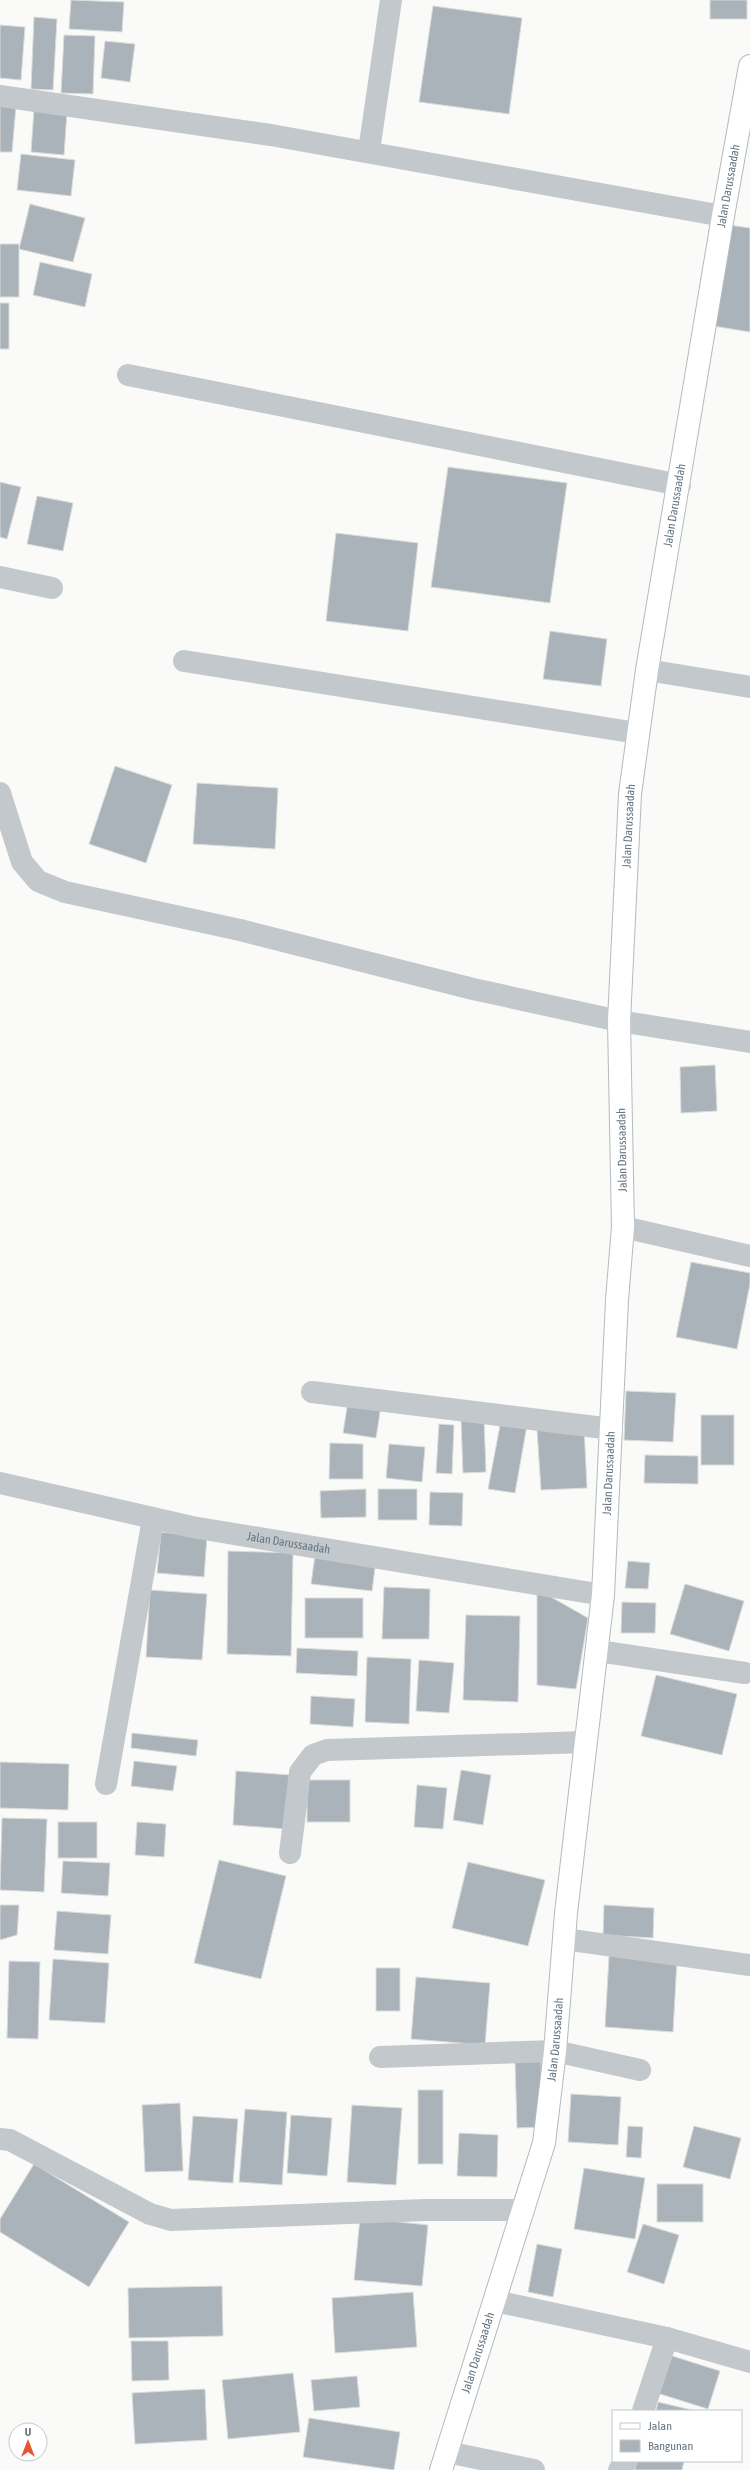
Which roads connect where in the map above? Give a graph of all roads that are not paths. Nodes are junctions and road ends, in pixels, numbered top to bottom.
1 (391, 0) edge
2 (750, 66) edge
3 (0, 96) edge
4 (369, 151) junction
5 (723, 216) junction
6 (128, 375) dead end
7 (680, 485) junction
8 (0, 576) edge
9 (52, 588) dead end
10 (184, 661) dead end
11 (647, 670) junction
12 (750, 687) edge
13 (637, 733) junction
14 (0, 793) edge
15 (619, 1021) junction
16 (750, 1042) edge
17 (624, 1227) junction
18 (750, 1256) edge
19 (312, 1392) dead end
20 (612, 1429) junction
21 (0, 1483) edge
22 (153, 1519) junction
23 (603, 1595) junction
24 (598, 1651) junction
25 (746, 1674) dead end
26 (586, 1742) junction
27 (106, 1784) dead end
28 (290, 1853) dead end
29 (564, 1939) junction
30 (750, 1965) edge
31 (555, 2051) junction
32 (380, 2057) dead end
33 (640, 2070) dead end
34 (0, 2139) edge
35 (524, 2210) junction
36 (496, 2301) junction
37 (666, 2338) junction
38 (750, 2362) edge
39 (643, 2410) edge
40 (444, 2461) edge
41 (626, 2462) edge
42 (534, 2470) edge
43 (619, 2470) edge

1 - 4 street
2 - 5 street, Jalan Darussaadah
3 - 4 street
4 - 5 street
5 - 7 street, Jalan Darussaadah
6 - 7 street
7 - 11 street, Jalan Darussaadah
8 - 9 street
10 - 13 street
11 - 12 street
11 - 13 street, Jalan Darussaadah
13 - 15 street, Jalan Darussaadah
14 - 15 street
15 - 16 street
15 - 17 street, Jalan Darussaadah
17 - 18 street
17 - 20 street, Jalan Darussaadah
19 - 20 street
20 - 23 street, Jalan Darussaadah
21 - 22 street, Jalan Darussaadah
22 - 23 street, Jalan Darussaadah
22 - 27 street
23 - 24 street, Jalan Darussaadah
24 - 25 street
24 - 26 street, Jalan Darussaadah
26 - 28 street
26 - 29 street, Jalan Darussaadah
29 - 30 street
29 - 31 street, Jalan Darussaadah
31 - 32 street
31 - 33 street
31 - 35 street, Jalan Darussaadah
34 - 35 street
35 - 36 street, Jalan Darussaadah
36 - 37 street
36 - 40 street, Jalan Darussaadah
37 - 38 street
37 - 39 street
40 - 42 street
41 - 43 street

